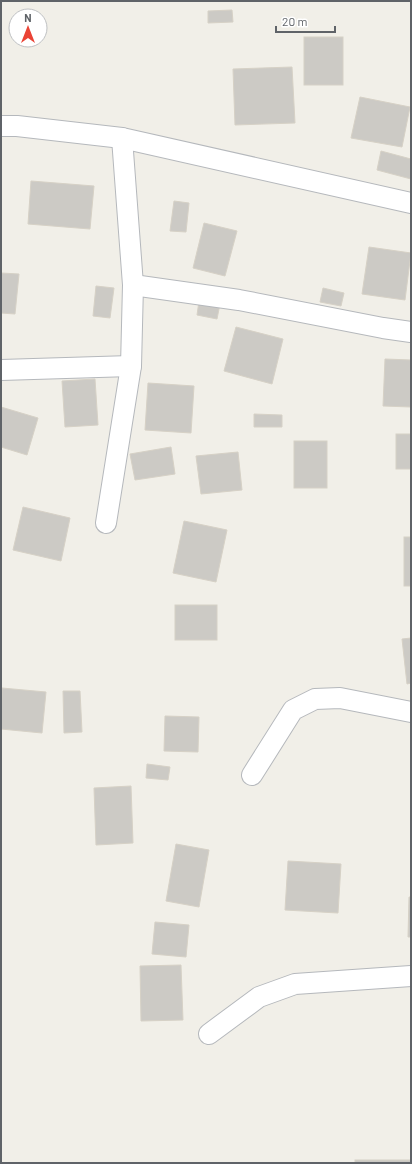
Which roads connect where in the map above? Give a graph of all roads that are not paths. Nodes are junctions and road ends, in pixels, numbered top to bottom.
1 (1, 126) edge
2 (122, 138) junction
3 (411, 203) edge
4 (133, 286) junction
5 (411, 332) edge
6 (132, 366) junction
7 (1, 370) edge
8 (106, 523) dead end
9 (411, 712) edge
10 (252, 775) dead end
11 (411, 976) edge
12 (209, 1034) dead end

1 - 2 street
2 - 3 street
2 - 4 street
4 - 5 street
4 - 6 street
6 - 7 street
6 - 8 street
9 - 10 street
11 - 12 street

